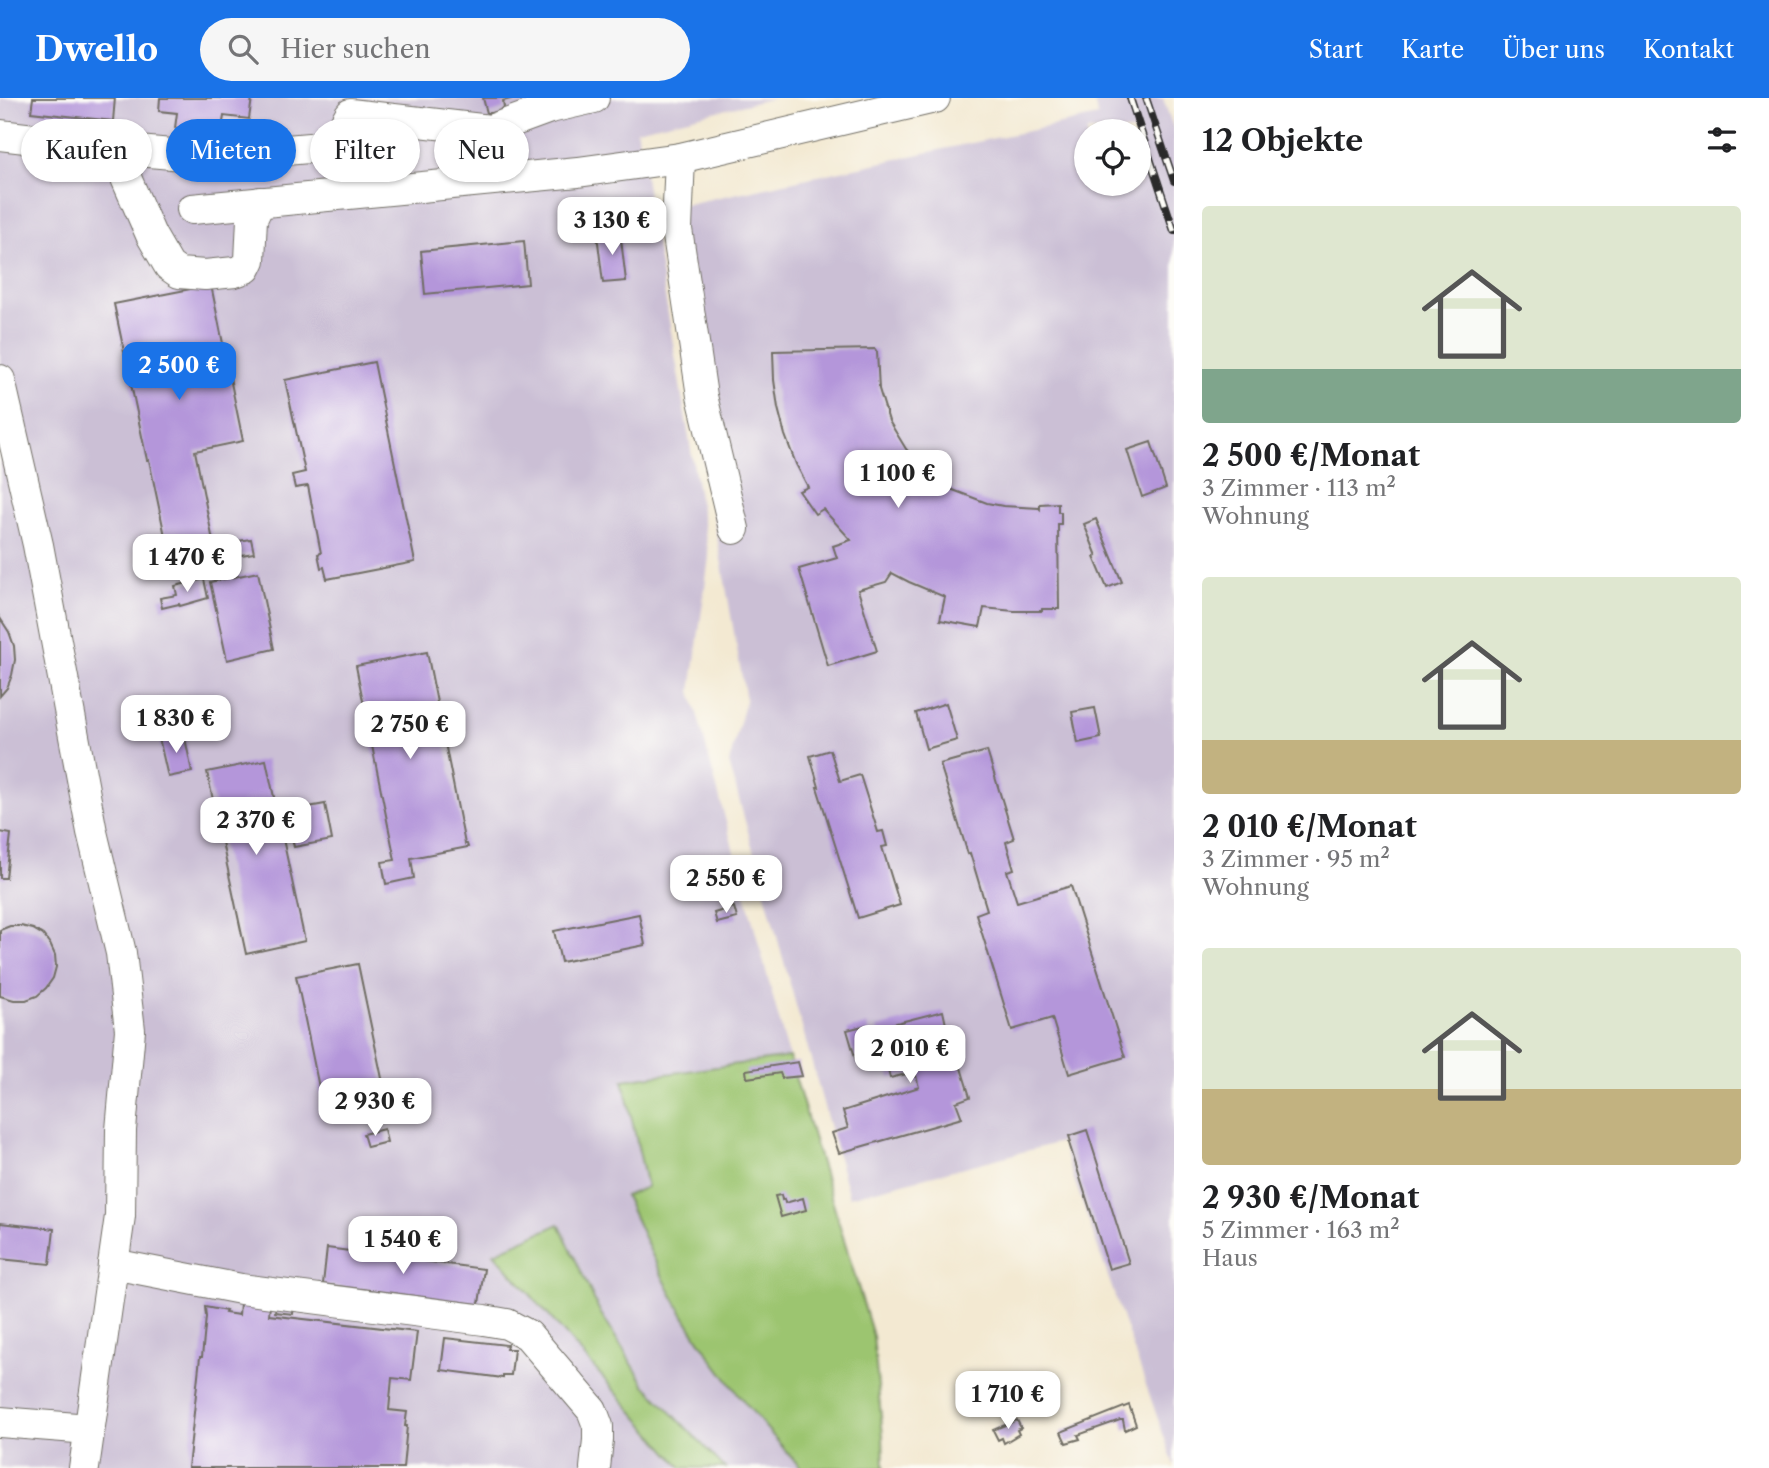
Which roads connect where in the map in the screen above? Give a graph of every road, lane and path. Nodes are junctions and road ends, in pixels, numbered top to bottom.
1 (594, 98) edge
2 (935, 98) edge
3 (349, 106) edge
4 (0, 135) edge
5 (21, 137) edge
6 (152, 152) edge
7 (680, 158) junction
8 (128, 182) edge
9 (260, 202) junction
10 (192, 209) dead end
11 (0, 380) edge
12 (734, 529) dead end
13 (113, 1265) junction
14 (0, 1422) edge
15 (89, 1429) junction
16 (84, 1468) edge
17 (595, 1468) edge

1 - 3 lane
2 - 7 lane
3 - 6 lane
4 - 5 lane
7 - 9 lane
7 - 12 lane
8 - 9 lane
9 - 10 lane
11 - 13 lane
13 - 15 lane
13 - 17 lane
14 - 15 lane
15 - 16 lane

